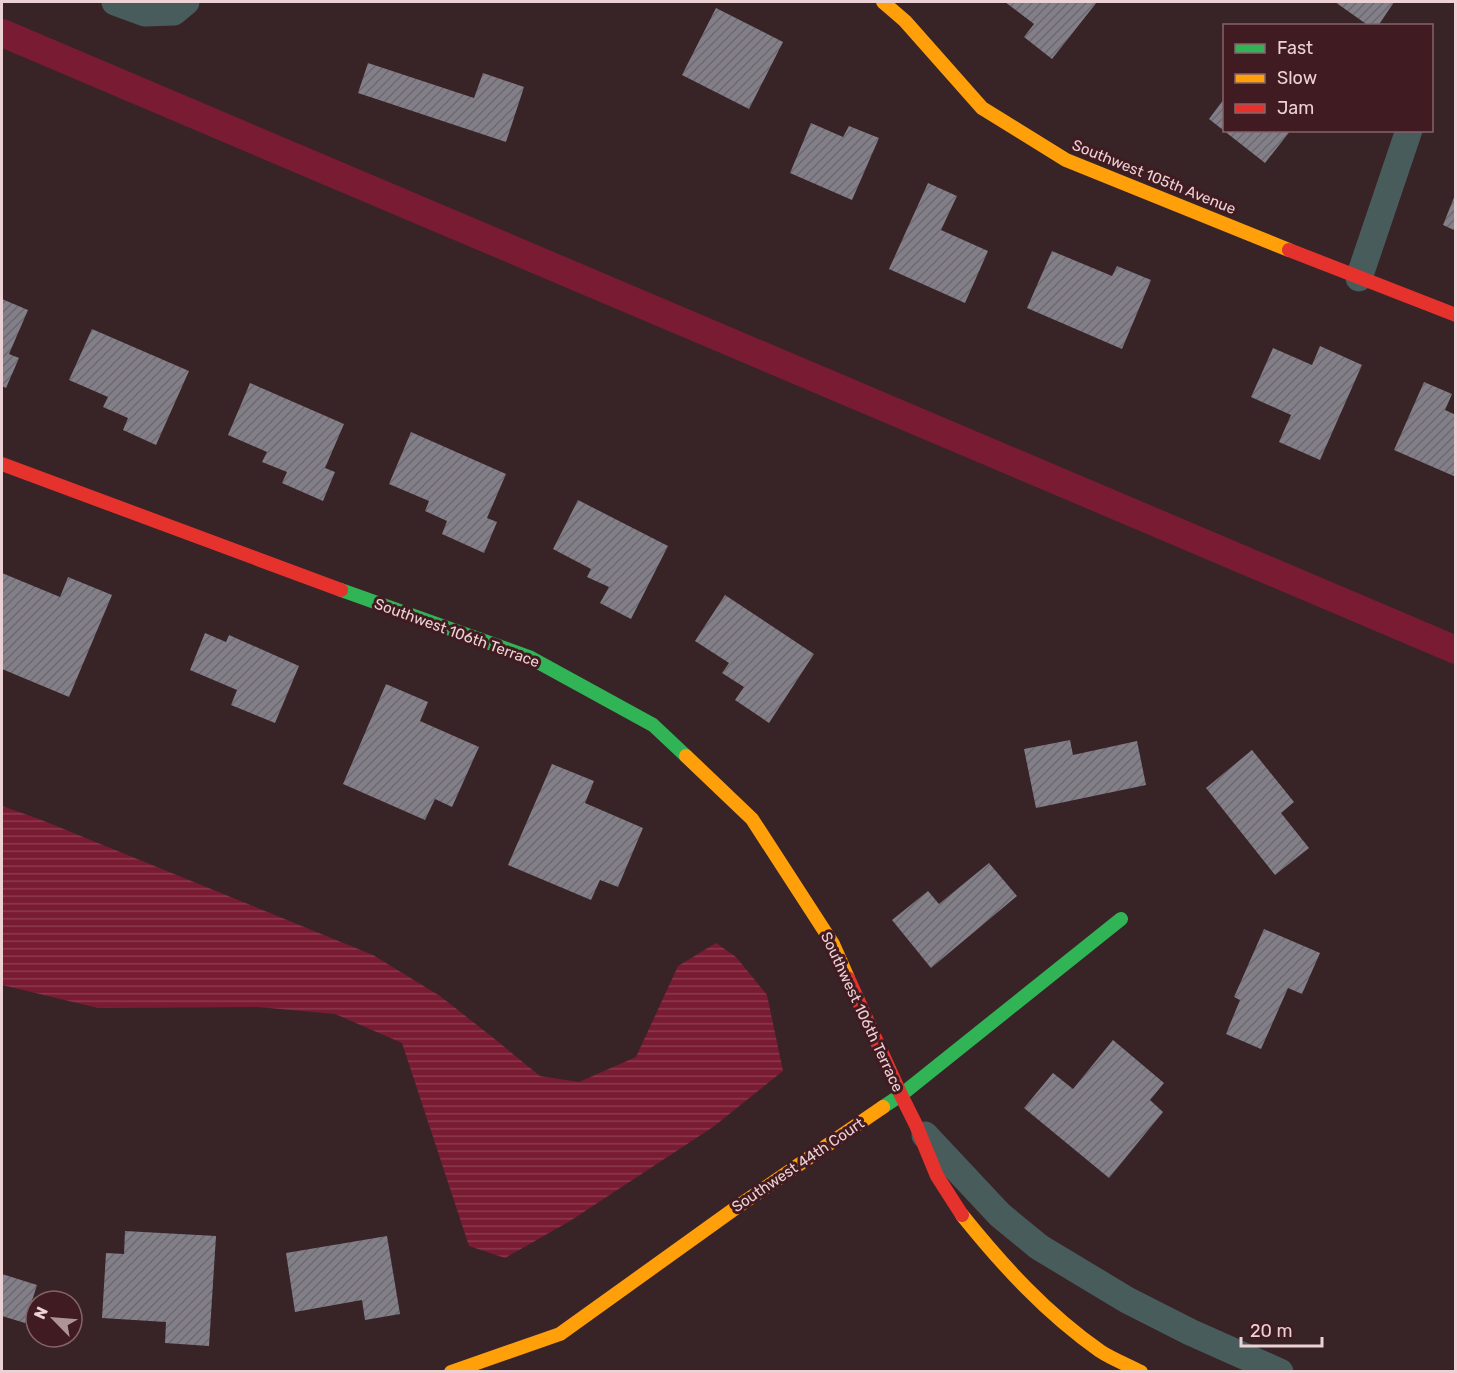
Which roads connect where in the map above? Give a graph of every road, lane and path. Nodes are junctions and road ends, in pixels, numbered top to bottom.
1 (115, 2) edge
2 (883, 2) edge
3 (180, 7) edge
4 (1408, 132) edge
5 (1359, 278) junction
6 (1455, 315) edge
7 (2, 464) edge
8 (1122, 919) dead end
9 (901, 1095) junction
10 (916, 1125) junction
11 (451, 1371) edge
12 (1141, 1371) edge
13 (1280, 1371) edge

1 - 3 street
2 - 5 street, Southwest 105th Avenue
4 - 5 street
5 - 6 street, Southwest 105th Avenue
7 - 9 street, Southwest 106th Terrace
8 - 9 street, Southwest 44th Court
9 - 10 street, Southwest 106th Terrace
9 - 11 street, Southwest 44th Court
10 - 12 street, Southwest 106th Terrace
10 - 13 street, Southwest 106th Terrace

